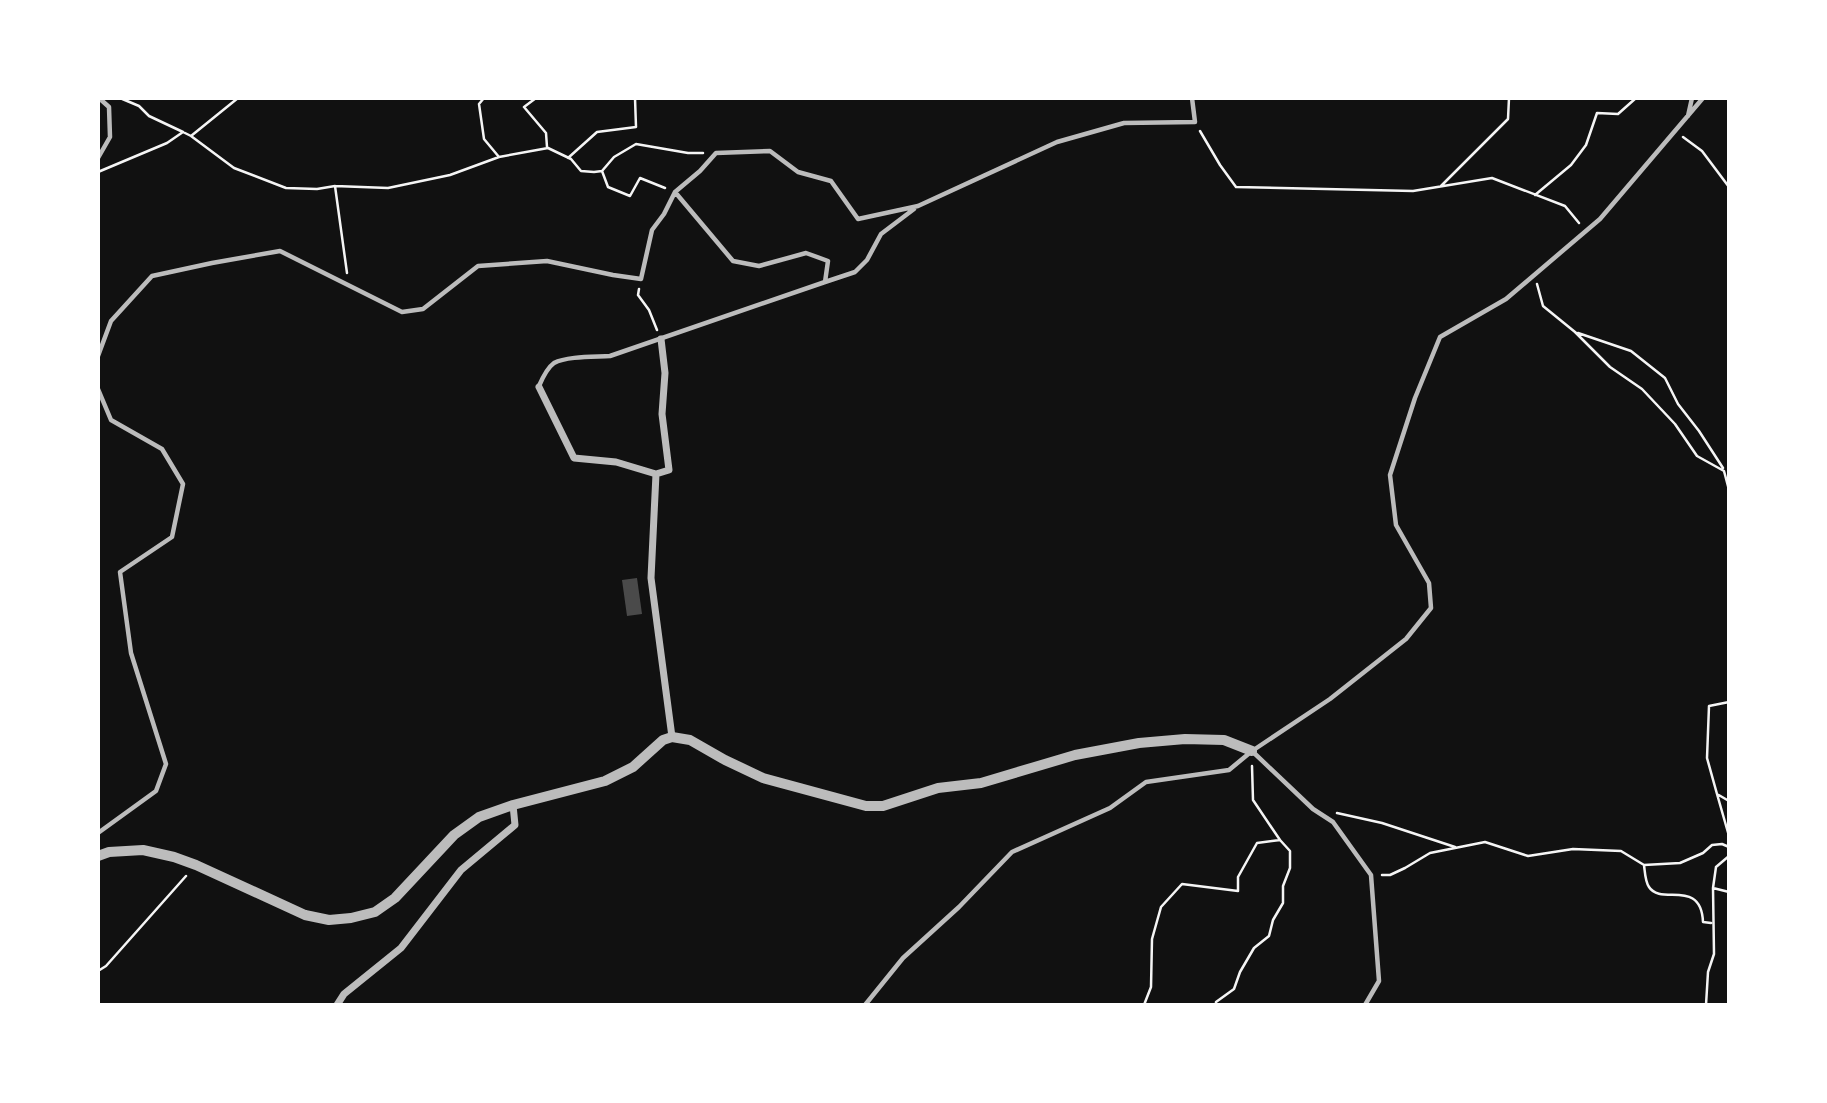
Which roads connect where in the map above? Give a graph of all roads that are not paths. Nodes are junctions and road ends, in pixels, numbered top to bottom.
1 (99, 98) edge
2 (1192, 98) edge
3 (1692, 98) edge
4 (1703, 98) edge
5 (1688, 117) junction
6 (98, 158) edge
7 (675, 192) junction
8 (918, 206) junction
9 (825, 282) junction
10 (661, 340) junction
11 (98, 356) edge
12 (539, 387) joint
13 (98, 389) edge
14 (656, 474) junction
15 (672, 737) junction
16 (1252, 751) junction
17 (513, 806) junction
18 (98, 833) edge
19 (98, 856) edge
20 (337, 1005) edge
21 (864, 1005) edge
22 (1365, 1005) edge

1 - 6 lane
2 - 8 lane
3 - 5 lane
4 - 5 lane
5 - 16 lane
7 - 8 lane
7 - 9 lane
7 - 11 lane
8 - 9 lane
9 - 10 lane
10 - 12 lane
10 - 14 street
12 - 14 street
13 - 18 lane
14 - 15 street
15 - 16 street
15 - 17 street
16 - 21 lane
16 - 22 lane
17 - 19 street
17 - 20 street

